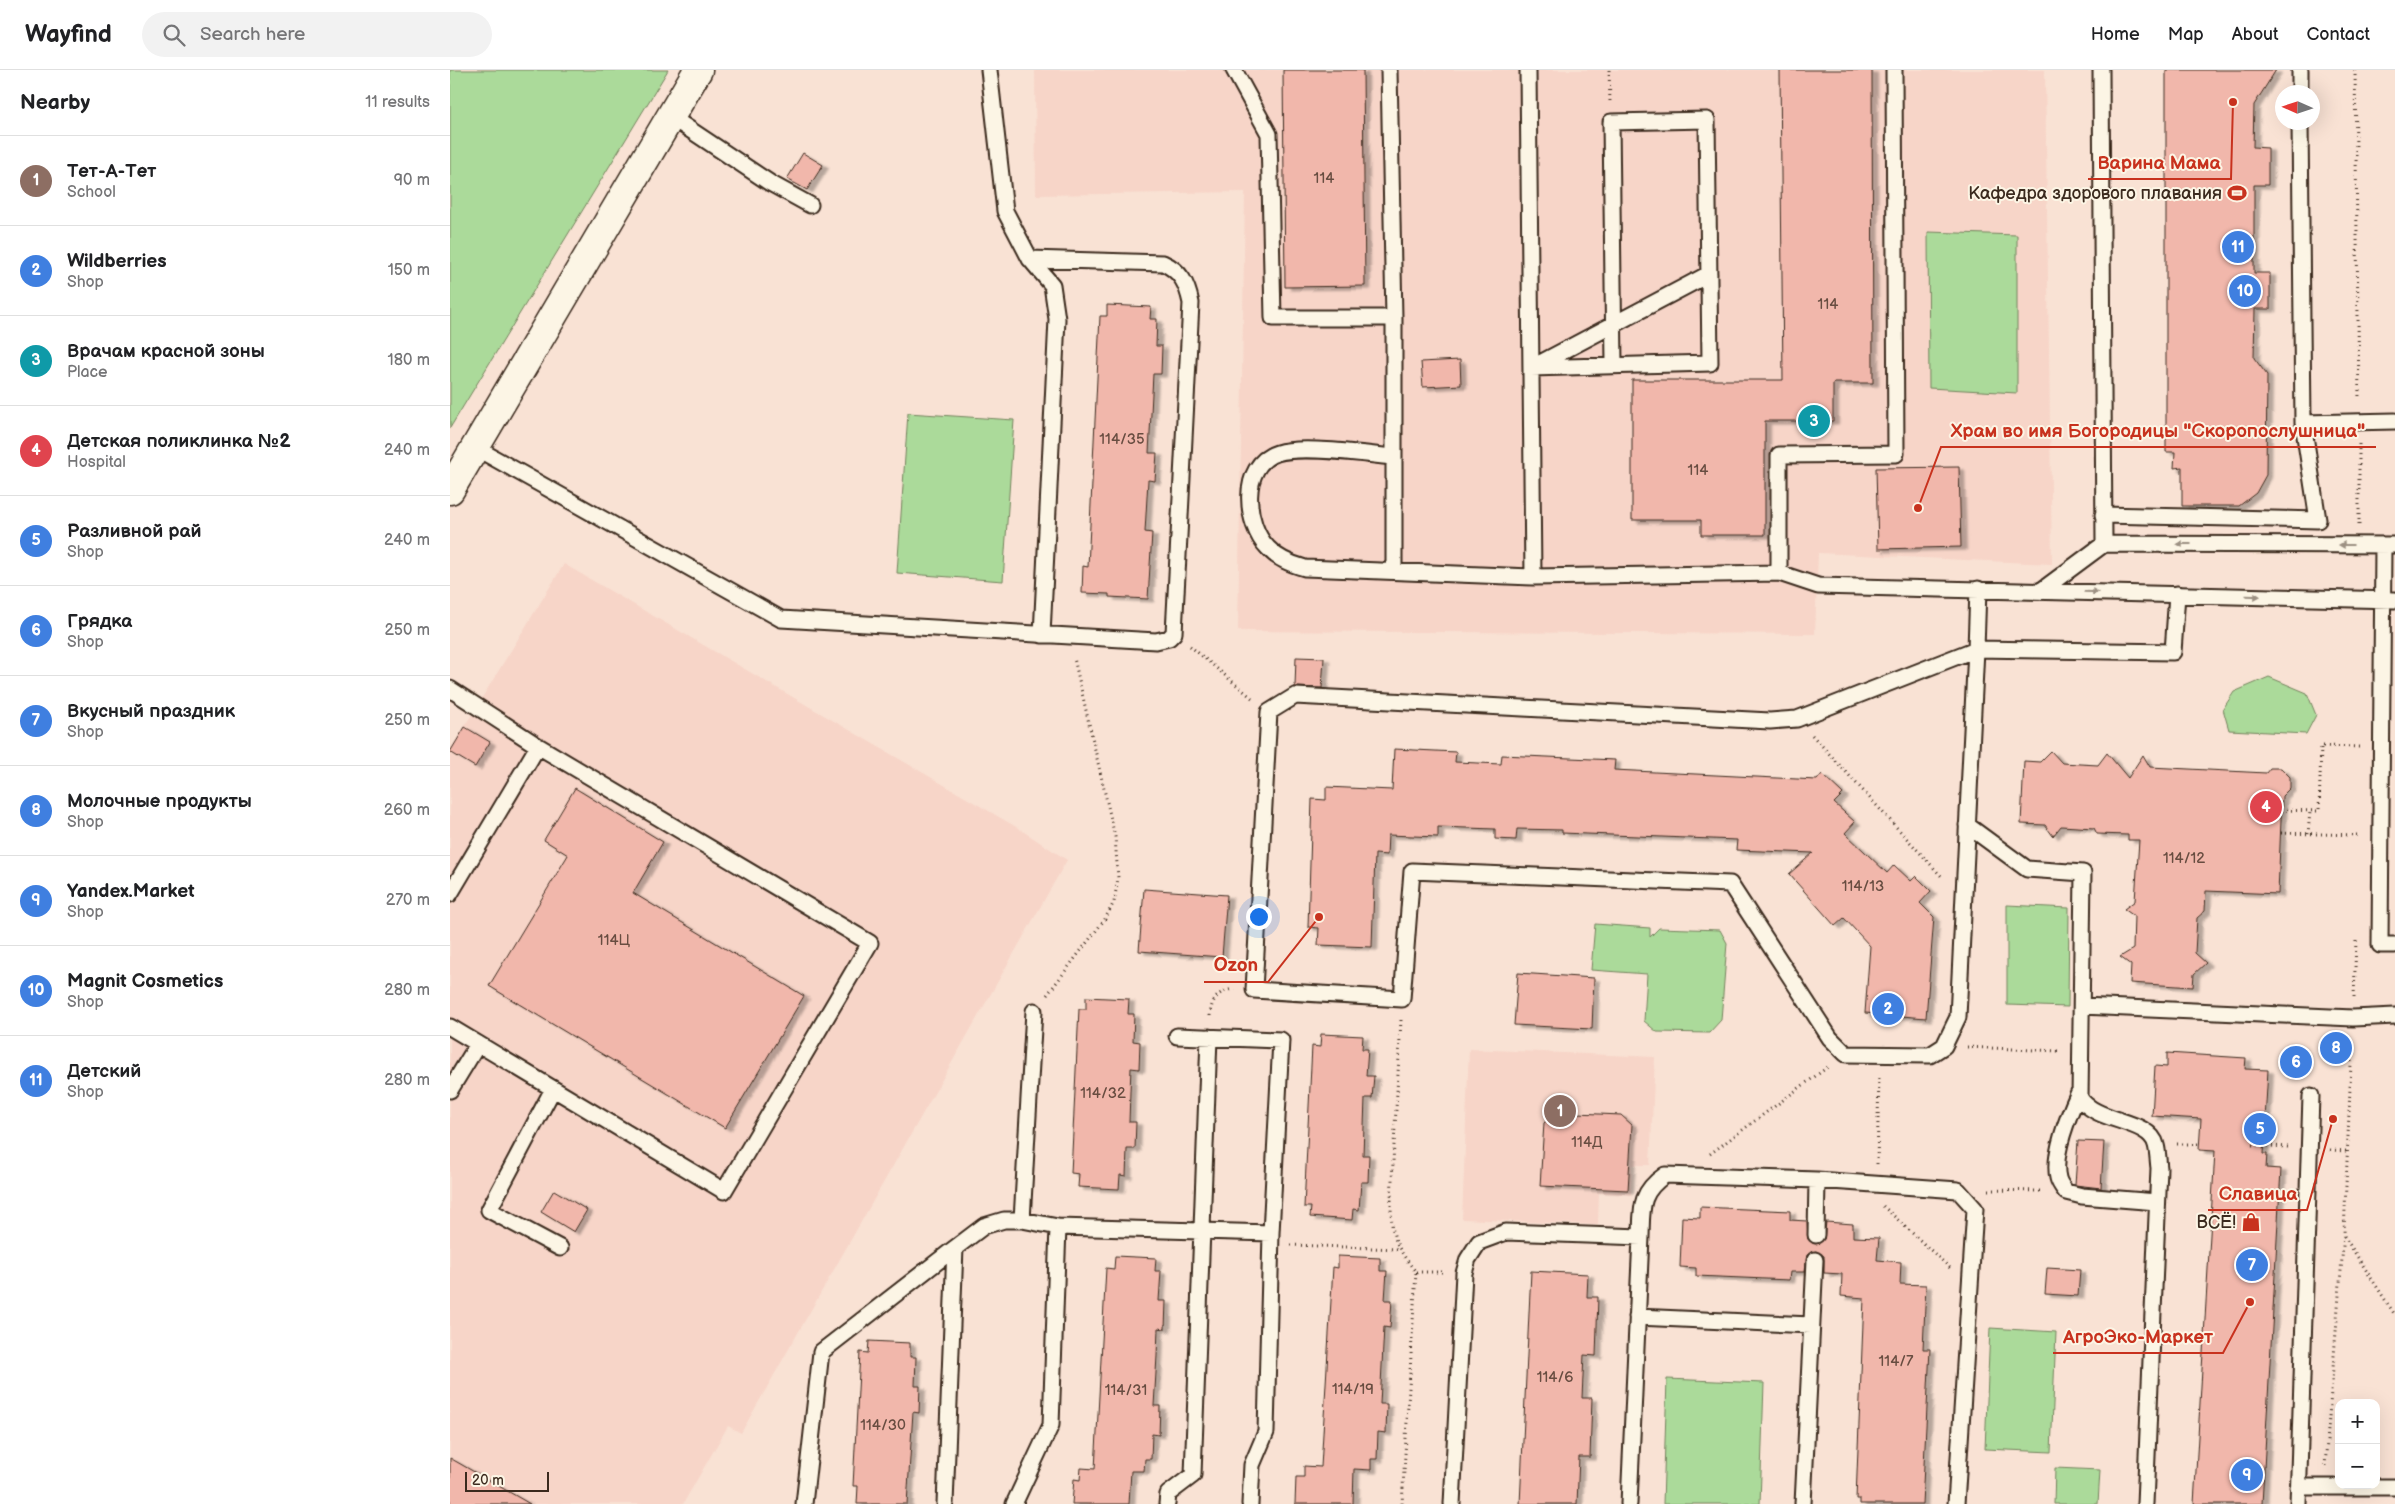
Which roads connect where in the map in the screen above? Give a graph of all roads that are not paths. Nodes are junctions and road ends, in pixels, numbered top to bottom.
1 (698, 70) edge
2 (990, 70) edge
3 (1234, 70) edge
4 (1390, 70) edge
5 (1528, 70) edge
6 (1894, 70) edge
7 (2101, 70) edge
8 (2300, 70) edge
9 (2300, 85) edge
10 (671, 117) junction
11 (2300, 130) edge
12 (810, 205) dead end
13 (1030, 259) junction
14 (1709, 274) junction
15 (1394, 318) junction
16 (1614, 322) junction
17 (1614, 364) junction
18 (1531, 368) junction
19 (2395, 421) edge
20 (2303, 423) junction
21 (476, 448) junction
22 (1392, 458) junction
23 (450, 490) edge
24 (2103, 515) junction
25 (2104, 544) junction
26 (2389, 545) edge
27 (1394, 571) junction
28 (1778, 573) junction
29 (1533, 577) junction
30 (1978, 589) junction
31 (2042, 590) junction
32 (2177, 594) junction
33 (2389, 600) edge
34 (1042, 635) junction
35 (1976, 649) junction
36 (450, 689) edge
37 (538, 746) junction
38 (1967, 825) junction
39 (450, 894) edge
40 (2395, 945) edge
41 (2082, 1006) junction
42 (1034, 1011) road end
43 (2395, 1016) edge
44 (450, 1027) edge
45 (1177, 1036) dead end
46 (1209, 1037) junction
47 (478, 1044) junction
48 (553, 1089) junction
49 (450, 1090) edge
50 (2079, 1092) junction
51 (2311, 1096) dead end
52 (1817, 1180) junction
53 (2157, 1202) junction
54 (1022, 1220) junction
55 (1058, 1228) junction
56 (1203, 1230) junction
57 (1816, 1235) dead end
58 (1641, 1237) junction
59 (1271, 1238) junction
60 (560, 1248) dead end
61 (955, 1248) junction
62 (1815, 1260) dead end
63 (1637, 1317) junction
64 (1811, 1325) junction
65 (2298, 1487) junction
66 (2395, 1487) edge
67 (804, 1504) edge
68 (946, 1504) edge
69 (1014, 1504) edge
70 (1167, 1504) edge
71 (1250, 1504) edge
72 (1452, 1504) edge
73 (1630, 1504) edge
74 (1803, 1504) edge
75 (1956, 1504) edge
76 (2145, 1504) edge
77 (2298, 1504) edge

1 - 10 street
2 - 13 lane
3 - 15 lane
4 - 15 lane
5 - 18 lane
6 - 28 lane
7 - 24 lane
8 - 9 lane
10 - 12 lane
10 - 21 street
11 - 20 lane
13 - 34 lane
13 - 34 lane
14 - 16 lane
14 - 16 lane
14 - 17 lane
15 - 22 lane
16 - 17 lane
16 - 18 lane
17 - 18 lane
18 - 29 lane
19 - 20 lane
20 - 24 lane
21 - 23 street
21 - 34 lane
22 - 27 lane
22 - 27 lane
24 - 25 lane
26 -> 25 lane
25 - 31 lane
26 - 33 lane
27 - 29 lane
28 - 29 lane
28 - 30 lane
30 - 31 lane
30 - 35 lane
31 -> 32 lane
32 -> 33 lane
32 - 35 lane
33 - 40 lane
35 - 38 lane
35 - 38 lane
36 - 37 lane
37 - 39 lane
37 - 48 lane
38 - 41 lane
41 - 43 lane
41 - 50 lane
42 - 54 lane
44 - 47 lane
45 - 46 lane
46 - 56 lane
46 - 59 lane
47 - 48 lane
47 - 49 lane
48 - 60 lane
50 - 53 lane
50 - 53 lane
51 - 65 lane
52 - 57 lane
52 - 58 lane
52 - 75 lane
53 - 76 lane
54 - 55 lane
54 - 61 lane
55 - 56 lane
55 - 69 lane
56 - 59 lane
56 - 70 lane
58 - 63 lane
58 - 72 lane
59 - 71 lane
61 - 67 lane
61 - 68 lane
62 - 64 lane
63 - 64 lane
63 - 73 lane
64 - 74 lane
65 - 66 lane
65 - 77 lane

